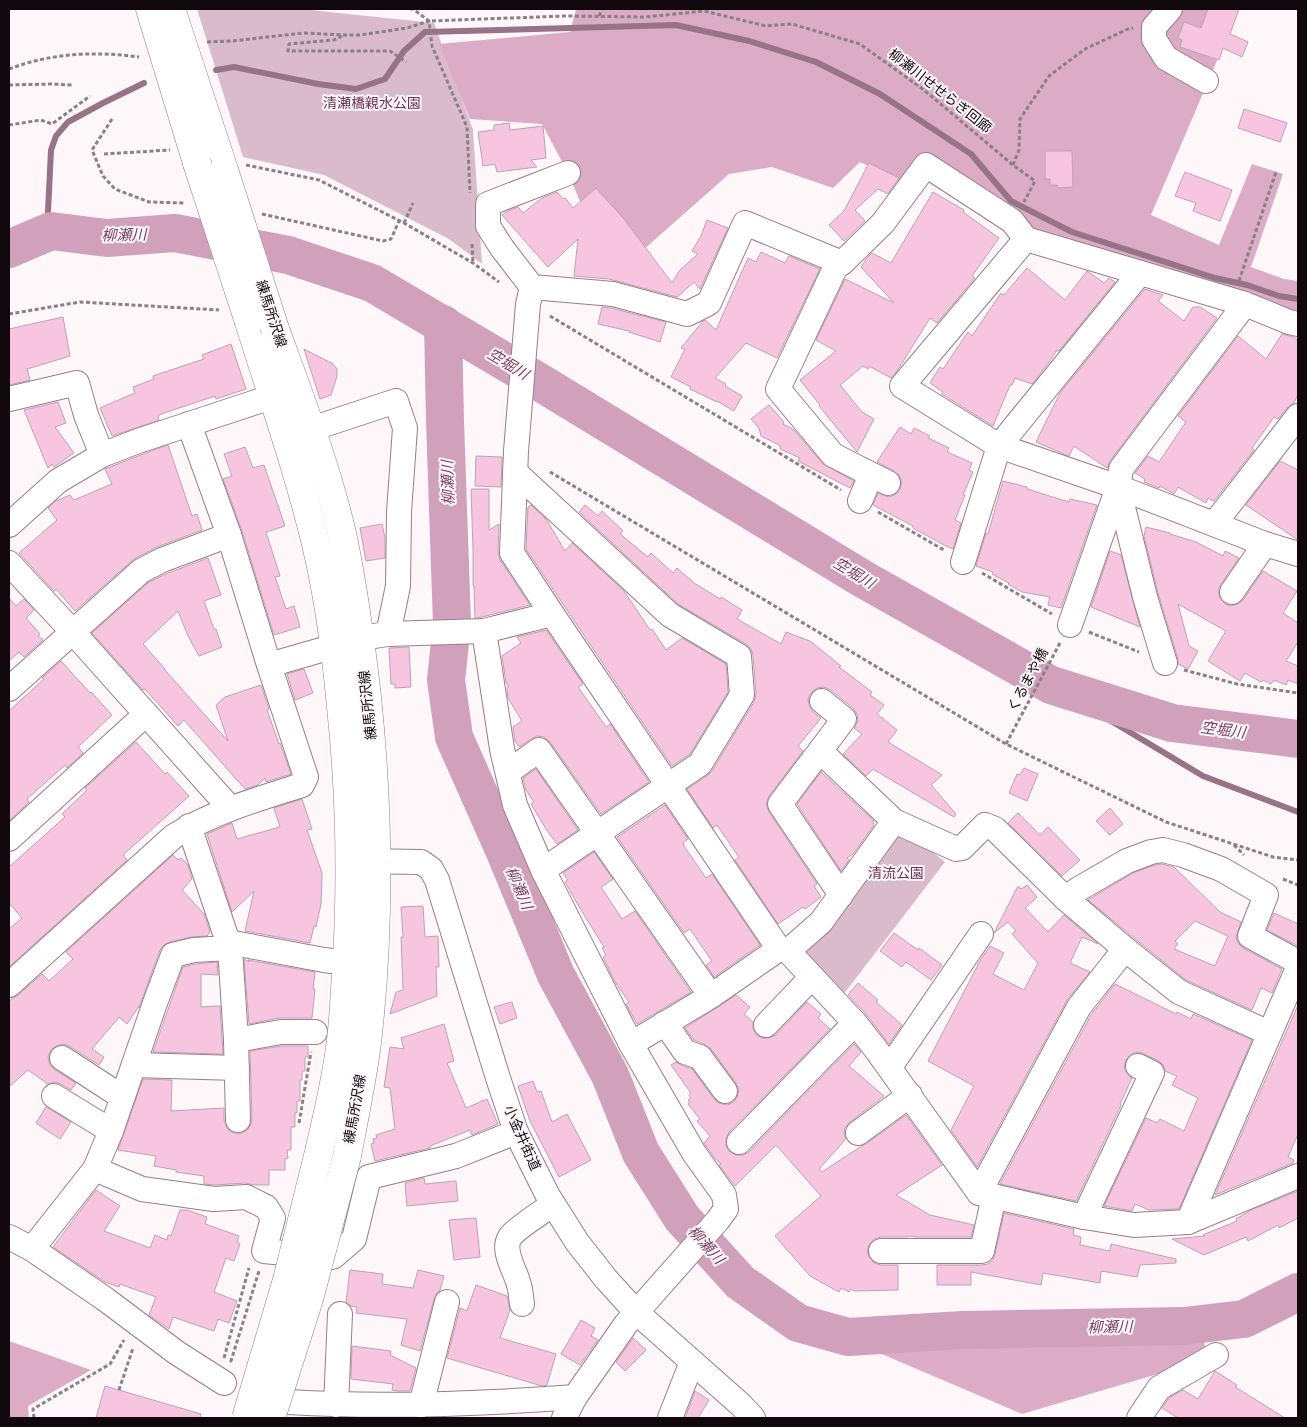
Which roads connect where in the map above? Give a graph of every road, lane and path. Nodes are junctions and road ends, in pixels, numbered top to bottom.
1 (150, 9) edge
2 (170, 9) edge
3 (410, 9) edge
4 (602, 9) edge
5 (1170, 9) edge
6 (599, 16) junction
7 (429, 21) junction
8 (1154, 27) junction
9 (345, 35) junction
10 (202, 44) dead end
11 (145, 57) dead end
12 (406, 62) dead end
13 (9, 69) edge
14 (1206, 81) dead end
15 (9, 85) edge
16 (72, 85) dead end
17 (90, 96) dead end
18 (9, 125) edge
19 (173, 150) dead end
20 (104, 154) dead end
21 (1013, 165) junction
22 (232, 167) junction
23 (1276, 172) dead end
24 (568, 173) dead end
25 (470, 195) dead end
26 (413, 203) dead end
27 (1022, 207) dead end
28 (399, 220) junction
29 (404, 223) junction
30 (390, 239) dead end
31 (1026, 239) junction
32 (472, 244) dead end
33 (838, 262) junction
34 (473, 263) junction
35 (1140, 273) junction
36 (1241, 274) dead end
37 (500, 283) dead end
38 (529, 300) junction
39 (1245, 304) junction
40 (9, 314) edge
41 (237, 316) junction
42 (1298, 324) edge
43 (284, 392) junction
44 (9, 399) edge
45 (1298, 416) edge
46 (189, 424) junction
47 (299, 433) junction
48 (999, 446) junction
49 (102, 455) junction
50 (548, 471) dead end
51 (515, 472) junction
52 (1118, 487) junction
53 (860, 501) junction
54 (1214, 524) junction
55 (9, 525) edge
56 (229, 535) junction
57 (1265, 544) junction
58 (1298, 554) edge
59 (963, 562) junction
60 (9, 563) edge
61 (1232, 592) dead end
62 (552, 614) junction
63 (72, 631) junction
64 (477, 631) junction
65 (399, 633) junction
66 (1066, 633) junction
67 (361, 640) junction
68 (335, 646) junction
69 (1165, 663) junction
70 (269, 666) junction
71 (9, 688) edge
72 (1298, 693) edge
73 (822, 701) dead end
74 (146, 714) junction
75 (1006, 744) junction
76 (820, 751) junction
77 (508, 772) junction
78 (668, 786) junction
79 (230, 808) junction
80 (894, 821) junction
81 (189, 826) junction
82 (597, 834) junction
83 (9, 839) edge
84 (1298, 860) edge
85 (363, 861) junction
86 (543, 870) junction
87 (842, 895) junction
88 (1065, 898) junction
89 (981, 934) dead end
90 (229, 945) junction
91 (1125, 949) junction
92 (784, 950) junction
93 (1298, 962) edge
94 (347, 963) junction
95 (1298, 968) edge
96 (812, 977) junction
97 (9, 985) edge
98 (711, 996) junction
99 (855, 1023) junction
100 (665, 1024) junction
101 (766, 1025) dead end
102 (315, 1032) joint
103 (1269, 1034) junction
104 (236, 1040) junction
105 (631, 1044) junction
106 (62, 1058) dead end
107 (134, 1065) junction
108 (1138, 1066) dead end
109 (890, 1067) junction
110 (237, 1068) junction
111 (725, 1091) dead end
112 (910, 1095) junction
113 (54, 1096) dead end
114 (122, 1097) junction
115 (238, 1120) dead end
116 (298, 1130) dead end
117 (111, 1131) junction
118 (516, 1132) junction
119 (858, 1133) dead end
120 (739, 1142) dead end
121 (95, 1169) junction
122 (1298, 1176) edge
123 (987, 1194) junction
124 (554, 1204) junction
125 (1084, 1216) junction
126 (1188, 1222) junction
127 (9, 1237) edge
128 (32, 1249) junction
129 (881, 1251) dead end
130 (284, 1253) dead end
131 (333, 1257) dead end
132 (250, 1264) dead end
133 (258, 1274) dead end
134 (448, 1302) dead end
135 (522, 1304) dead end
136 (636, 1312) junction
137 (340, 1314) dead end
138 (138, 1325) junction
139 (1216, 1354) dead end
140 (692, 1362) junction
141 (224, 1374) junction
142 (119, 1390) dead end
143 (575, 1397) junction
144 (421, 1404) junction
145 (336, 1405) junction
146 (280, 1410) edge
147 (449, 1411) edge
148 (34, 1418) edge
149 (246, 1418) edge
150 (564, 1418) edge
151 (670, 1418) edge
152 (753, 1418) edge
153 (1139, 1418) edge

1 - 41 main road, 練馬所沢線, bridge
2 - 22 main road, 練馬所沢線
3 - 7 path
4 - 6 path
5 - 8 street
6 - 7 path, 柳瀬川せせらぎ回廊
6 - 21 path, 柳瀬川せせらぎ回廊
7 - 9 path, 柳瀬川せせらぎ回廊
7 - 25 path
8 - 14 street
8 - 21 path
9 - 10 path
9 - 12 path
11 - 13 path
15 - 16 path
17 - 18 path
19 - 20 path
21 - 27 path, 柳瀬川せせらぎ回廊
22 - 28 path
22 - 43 main road, 練馬所沢線, bridge
23 - 36 path
24 - 38 street
26 - 29 path
28 - 29 path
28 - 30 path
29 - 34 path
31 - 33 street
31 - 35 street
31 - 48 street
32 - 34 path
33 - 38 street
33 - 53 street
34 - 37 path
35 - 39 street
35 - 48 street
38 - 51 street
38 - 53 path
39 - 42 street
39 - 52 street
40 - 41 path
41 - 43 main road, 練馬所沢線
43 - 46 street
43 - 47 main road, 練馬所沢線
44 - 49 street
45 - 54 street
46 - 49 street
46 - 56 street
47 - 65 street
47 - 67 main road, 練馬所沢線
47 - 68 main road, 練馬所沢線
48 - 52 street
48 - 59 street
49 - 55 street
50 - 75 path
51 - 62 street
51 - 78 street
52 - 54 street
52 - 66 street
52 - 69 street
53 - 59 path
54 - 57 street
56 - 63 street
56 - 70 street
57 - 58 street
57 - 61 street
59 - 66 path
60 - 63 street
62 - 64 street
62 - 78 street
63 - 71 street
63 - 74 street
64 - 65 street
64 - 77 street
65 - 67 street
66 - 69 path
66 - 75 path, くるまや橋
67 - 85 main road, 練馬所沢線
68 - 70 street
68 - 85 main road, 練馬所沢線
69 - 72 path
70 - 79 street
73 - 76 street
74 - 79 street
74 - 83 street
75 - 84 path
76 - 80 street
76 - 87 street
77 - 82 street
77 - 86 street
78 - 82 street
78 - 92 street
79 - 81 street
80 - 87 street
80 - 88 street
81 - 90 street
81 - 97 street
82 - 86 street
82 - 98 street
85 - 94 main road, 練馬所沢線
85 - 118 street, 小金井街道
85 - 146 main road, 練馬所沢線, bridge
86 - 105 street
87 - 92 street
88 - 91 street
88 - 93 street
89 - 109 street
90 - 94 street
90 - 104 street
90 - 107 street
91 - 103 street
91 - 123 street
92 - 96 street
92 - 98 street
94 - 149 main road, 練馬所沢線, bridge
95 - 103 street
96 - 99 street
96 - 101 street
98 - 100 street
99 - 109 street
99 - 120 street
100 - 105 street
100 - 111 street
102 - 104 street
102 - 116 path
103 - 126 street
104 - 110 street
105 - 136 street
106 - 114 street
107 - 110 street
107 - 114 street
108 - 125 street
109 - 112 street
110 - 115 street
112 - 119 street
112 - 123 street
113 - 117 street
114 - 117 street
117 - 121 street
118 - 124 street, 小金井街道
118 - 131 street
121 - 128 street
121 - 130 street
122 - 126 street
123 - 125 street
123 - 129 street
124 - 135 street
124 - 136 street, 小金井街道
125 - 126 street
127 - 128 street
128 - 138 street
132 - 141 path
133 - 141 path
134 - 144 street
136 - 140 street, 小金井街道
136 - 143 street
137 - 145 street
138 - 141 street
138 - 142 path
138 - 148 path
139 - 153 street
140 - 151 street
140 - 152 street, 小金井街道
143 - 147 street
143 - 150 street
144 - 145 street
144 - 147 street
145 - 146 street

